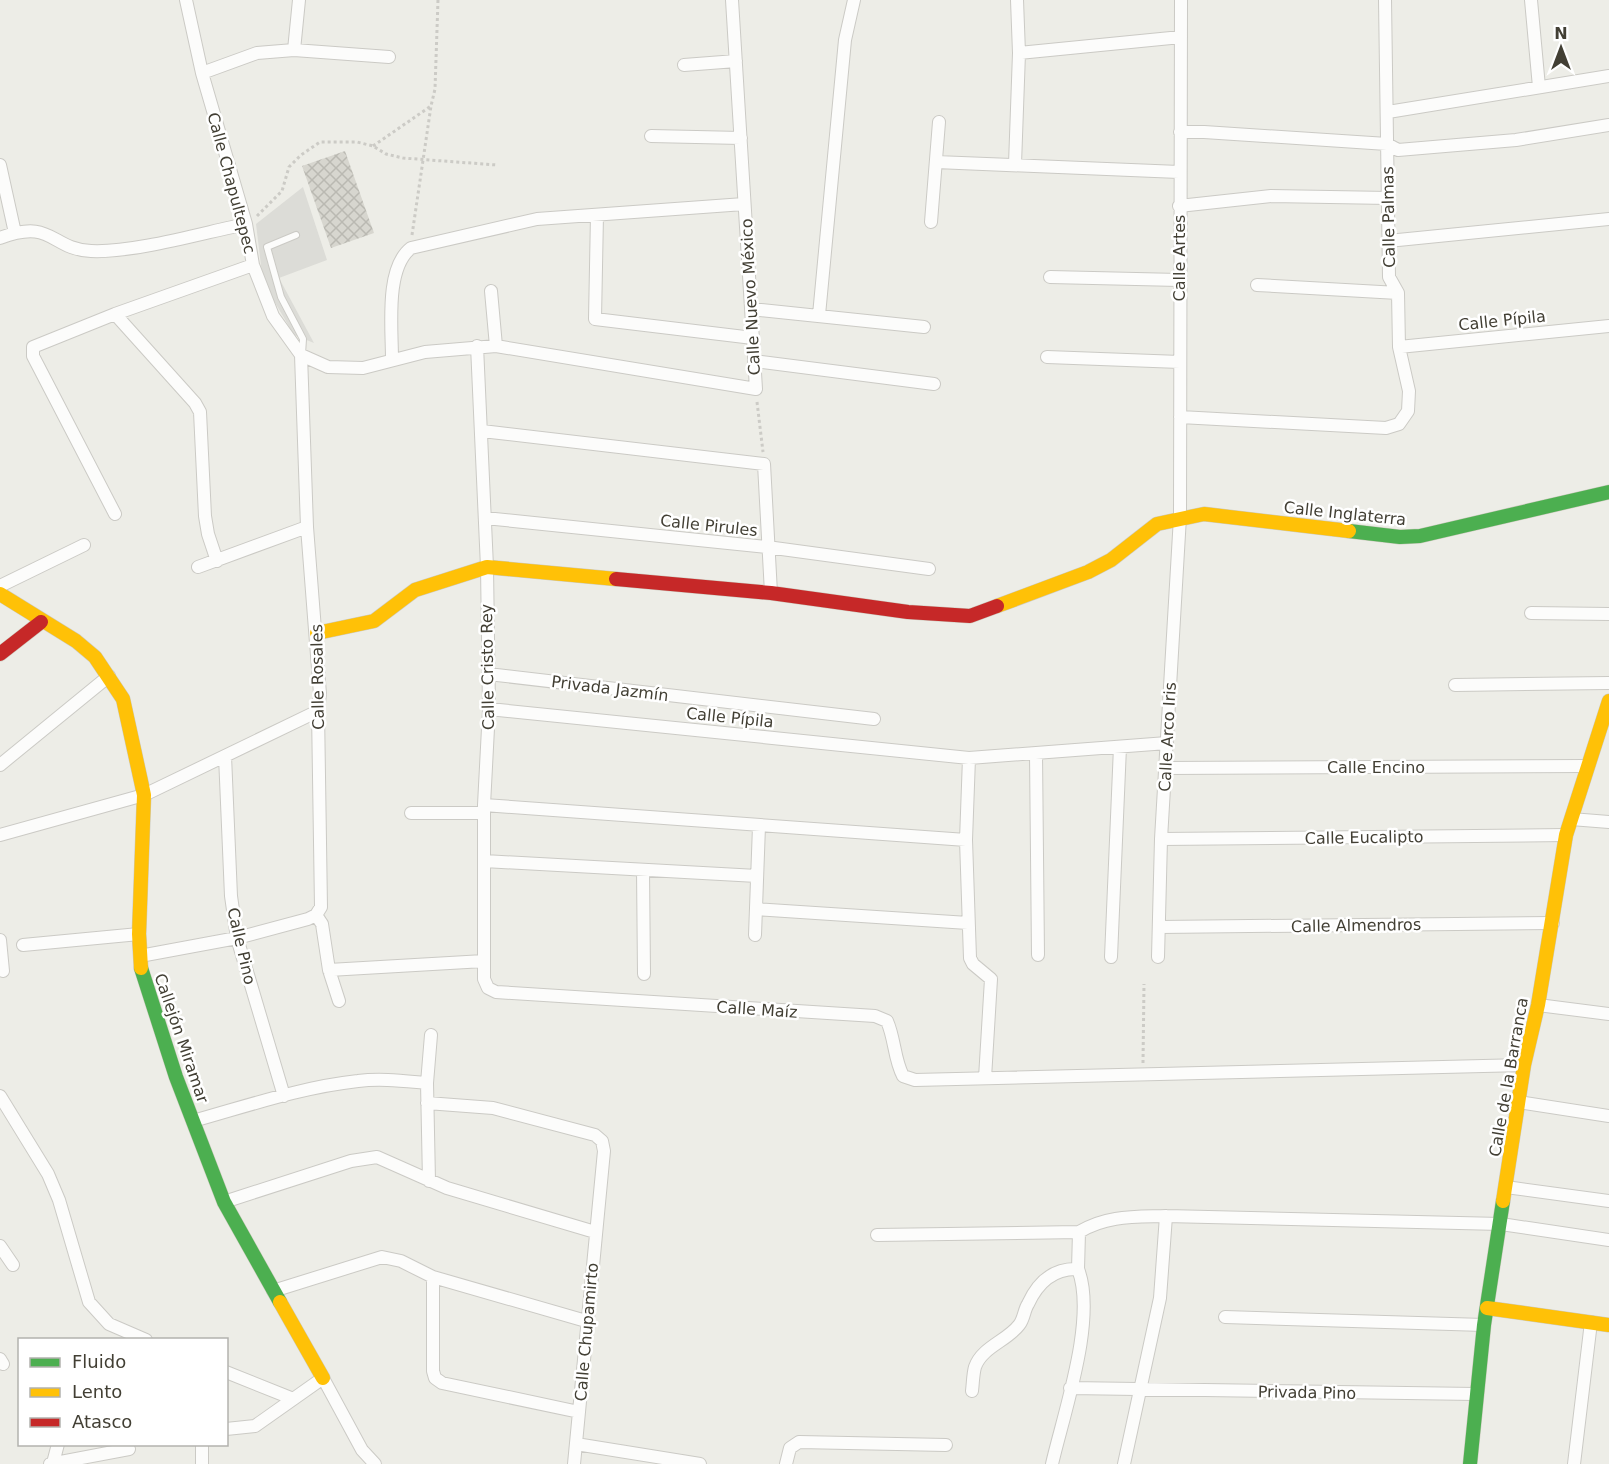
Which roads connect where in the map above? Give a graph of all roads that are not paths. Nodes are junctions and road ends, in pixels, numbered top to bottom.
1 (186, 0) edge
2 (299, 0) edge
3 (732, 0) edge
4 (855, 0) edge
5 (1017, 0) edge
6 (1181, 0) edge
7 (1385, 0) edge
8 (1531, 0) edge
9 (1181, 37) junction
10 (294, 50) junction
11 (1019, 53) junction
12 (389, 57) dead end
13 (736, 61) junction
14 (684, 65) dead end
15 (202, 73) junction
16 (1609, 76) edge
17 (1539, 87) junction
18 (1388, 112) junction
19 (939, 122) dead end
20 (1609, 125) edge
21 (1180, 132) junction
22 (651, 136) dead end
23 (741, 138) junction
24 (1387, 144) junction
25 (936, 162) junction
26 (1016, 164) junction
27 (0, 165) edge
28 (1179, 172) junction
29 (1389, 198) junction
30 (744, 204) junction
31 (1179, 207) junction
32 (597, 215) junction
33 (1609, 219) edge
34 (930, 222) dead end
35 (246, 224) junction
36 (15, 233) junction
37 (296, 235) dead end
38 (0, 238) edge
39 (1388, 241) junction
40 (253, 265) junction
41 (1050, 277) dead end
42 (1179, 280) junction
43 (1257, 285) dead end
44 (491, 291) dead end
45 (1398, 293) junction
46 (751, 309) junction
47 (115, 314) junction
48 (819, 315) junction
49 (1609, 326) edge
50 (924, 327) dead end
51 (753, 338) junction
52 (477, 346) junction
53 (495, 346) junction
54 (1399, 347) junction
55 (302, 355) junction
56 (1047, 357) dead end
57 (392, 359) junction
58 (754, 361) junction
59 (1180, 362) junction
60 (934, 384) dead end
61 (1180, 417) junction
62 (482, 431) junction
63 (1609, 492) edge
64 (115, 514) dead end
65 (1180, 517) junction
66 (485, 518) junction
67 (307, 527) junction
68 (84, 545) dead end
69 (767, 547) junction
70 (217, 561) junction
71 (198, 567) dead end
72 (487, 567) junction
73 (929, 569) dead end
74 (0, 586) edge
75 (771, 593) junction
76 (0, 594) edge
77 (1531, 613) dead end
78 (1609, 614) edge
79 (41, 622) junction
80 (317, 633) junction
81 (0, 654) edge
82 (488, 674) junction
83 (109, 676) junction
84 (1609, 683) edge
85 (1455, 684) dead end
86 (1609, 704) edge
87 (489, 709) junction
88 (318, 711) junction
89 (874, 718) dead end
90 (1167, 743) junction
91 (1120, 747) junction
92 (1036, 754) junction
93 (225, 756) junction
94 (969, 758) junction
95 (0, 765) edge
96 (1587, 766) junction
97 (1166, 768) junction
98 (144, 795) junction
99 (484, 809) junction
100 (411, 813) dead end
101 (1571, 819) junction
102 (1609, 822) edge
103 (759, 826) junction
104 (0, 835) edge
105 (1566, 835) junction
106 (1161, 839) junction
107 (966, 840) junction
108 (484, 861) junction
109 (643, 870) junction
110 (757, 876) junction
111 (756, 909) junction
112 (316, 915) junction
113 (968, 923) junction
114 (1553, 923) junction
115 (1160, 927) junction
116 (140, 934) junction
117 (755, 935) dead end
118 (237, 939) junction
119 (0, 940) edge
120 (23, 945) dead end
121 (1038, 955) dead end
122 (140, 956) junction
123 (1111, 957) dead end
124 (1158, 957) dead end
125 (484, 961) junction
126 (329, 970) junction
127 (3, 971) dead end
128 (644, 974) dead end
129 (488, 988) joint
130 (339, 1001) dead end
131 (1538, 1005) junction
132 (1609, 1014) edge
133 (431, 1035) dead end
134 (1524, 1065) junction
135 (985, 1078) junction
136 (427, 1083) junction
137 (0, 1096) edge
138 (284, 1096) junction
139 (1518, 1102) junction
140 (427, 1103) junction
141 (1609, 1116) edge
142 (193, 1121) junction
143 (429, 1181) junction
144 (1506, 1187) junction
145 (224, 1202) junction
146 (1609, 1202) edge
147 (1166, 1216) junction
148 (1501, 1224) junction
149 (595, 1232) junction
150 (1079, 1232) junction
151 (877, 1235) dead end
152 (1609, 1240) edge
153 (0, 1246) edge
154 (13, 1265) dead end
155 (1078, 1269) junction
156 (433, 1277) junction
157 (273, 1291) junction
158 (1487, 1308) junction
159 (1225, 1317) dead end
160 (586, 1321) junction
161 (1591, 1322) junction
162 (1484, 1325) junction
163 (1609, 1325) edge
164 (141, 1338) edge
165 (228, 1373) edge
166 (323, 1378) junction
167 (1070, 1388) junction
168 (1139, 1390) junction
169 (972, 1391) dead end
170 (1475, 1394) junction
171 (291, 1398) junction
172 (579, 1412) junction
173 (228, 1429) edge
174 (576, 1444) junction
175 (946, 1445) dead end
176 (57, 1446) edge
177 (202, 1446) edge
178 (129, 1449) dead end
179 (51, 1463) edge
180 (202, 1464) edge
181 (375, 1464) edge
182 (574, 1464) edge
183 (700, 1464) edge
184 (786, 1464) edge
185 (1052, 1464) edge
186 (1124, 1464) edge
187 (1470, 1464) edge
188 (1574, 1464) edge

1 - 15 street, Calle Chapultepec
2 - 10 street
3 - 13 street, Calle Nuevo México
4 - 48 street
5 - 11 street
6 - 9 street, Calle Artes
7 - 18 street, Calle Palmas
8 - 17 street
9 - 11 street
9 - 21 street, Calle Artes
10 - 12 street
10 - 15 street
11 - 26 street
13 - 14 street
13 - 23 street, Calle Nuevo México
15 - 35 street, Calle Chapultepec
16 - 17 street
17 - 18 street
18 - 24 street, Calle Palmas
19 - 25 street
20 - 24 street
21 - 24 street
21 - 28 street, Calle Artes
22 - 23 street
23 - 30 street, Calle Nuevo México
24 - 29 street, Calle Palmas
25 - 26 street
25 - 34 street
26 - 28 street
27 - 36 street
28 - 31 street, Calle Artes
29 - 31 street
29 - 39 street, Calle Palmas
30 - 32 street
30 - 46 street, Calle Nuevo México
31 - 42 street, Calle Artes
32 - 51 street
32 - 57 street
33 - 39 street
35 - 36 street
35 - 40 street, Calle Chapultepec
36 - 38 street
37 - 55 lane
39 - 45 street, Calle Palmas
40 - 47 street
40 - 55 street, Calle Chapultepec
41 - 42 street
42 - 59 street, Calle Artes
43 - 45 street
44 - 53 street
45 - 54 street, Calle Palmas
46 - 48 street
46 - 51 street, Calle Nuevo México
47 - 64 street
47 - 70 street
48 - 50 street
49 - 54 street, Calle Pípila
51 - 58 street, Calle Nuevo México
52 - 53 street
52 - 57 street
52 - 62 street, Calle Cristo Rey
53 - 58 street, Calle Nuevo México
54 - 61 street, Calle Palmas
55 - 57 street
55 - 67 street, Calle Rosales
56 - 59 street
58 - 60 street
59 - 61 street, Calle Artes
61 - 65 street, Calle Artes
62 - 66 street, Calle Cristo Rey
62 - 69 street
63 - 65 street, Calle Inglaterra
65 - 75 street, Calle Inglaterra
65 - 90 street, Calle Arco Iris
66 - 69 street, Calle Pirules
66 - 72 street, Calle Cristo Rey
67 - 70 street
67 - 80 street, Calle Rosales
68 - 74 street
69 - 73 street, Calle Pirules
69 - 75 street
70 - 71 street
72 - 75 street
72 - 80 street
72 - 82 street, Calle Cristo Rey
76 - 79 street, Callejón Miramar
77 - 78 street
79 - 81 street
79 - 83 street, Callejón Miramar
80 - 88 street, Calle Rosales
82 - 87 street, Calle Cristo Rey
82 - 89 street, Privada Jazmín
83 - 95 street
83 - 98 street, Callejón Miramar
84 - 85 street
86 - 96 street, Calle de la Barranca
87 - 94 street, Calle Pípila
87 - 99 street, Calle Cristo Rey
88 - 93 street
88 - 112 street, Calle Rosales
90 - 91 street, Calle Pípila
90 - 97 street, Calle Arco Iris
91 - 92 street, Calle Pípila
91 - 123 street
92 - 94 street, Calle Pípila
92 - 121 street
93 - 98 street
93 - 118 street, Calle Pino
94 - 107 street
96 - 97 street, Calle Encino
96 - 101 street, Calle de la Barranca
97 - 106 street, Calle Arco Iris
98 - 104 street
98 - 116 street, Callejón Miramar
99 - 100 street
99 - 103 street
99 - 108 street, Calle Cristo Rey
101 - 102 street
101 - 105 street, Calle de la Barranca
103 - 107 street
103 - 110 street
105 - 106 street, Calle Eucalipto
105 - 114 street, Calle de la Barranca
106 - 115 street, Calle Arco Iris
107 - 113 street
108 - 109 street
108 - 125 street, Calle Cristo Rey
109 - 110 street
109 - 128 street
110 - 111 street
111 - 113 street
111 - 117 street
112 - 118 street
112 - 126 street
113 - 135 street
114 - 115 street, Calle Almendros
114 - 131 street, Calle de la Barranca
115 - 124 street, Calle Arco Iris
116 - 120 street
116 - 122 street, Callejón Miramar
118 - 122 street
118 - 138 street, Calle Pino
119 - 127 street
122 - 142 street, Callejón Miramar
125 - 126 street
125 - 129 street, Calle Cristo Rey
126 - 130 street
129 - 135 street, Calle Maíz
131 - 132 street
131 - 134 street, Calle de la Barranca
133 - 136 street
134 - 135 street
134 - 139 street, Calle de la Barranca
136 - 138 street
136 - 140 street
137 - 164 street
138 - 142 street
139 - 141 street
139 - 144 street, Calle de la Barranca
140 - 143 street
140 - 149 street, Calle Chupamirto
142 - 145 street, Callejón Miramar
143 - 145 street
143 - 149 street
144 - 146 street
144 - 148 street, Calle de la Barranca
145 - 157 street, Callejón Miramar
147 - 148 street
147 - 150 street
147 - 168 street
148 - 152 street
148 - 158 street, Calle de la Barranca
149 - 160 street, Calle Chupamirto
150 - 151 street
150 - 155 street
153 - 154 street
155 - 167 street
155 - 169 street
156 - 157 street
156 - 160 street
156 - 172 street, Calle Chupamirto
157 - 166 street, Callejón Miramar
158 - 161 street
158 - 162 street, Calle de la Barranca
159 - 162 street
160 - 172 street, Calle Chupamirto
161 - 163 street
161 - 188 street
162 - 170 street, Calle de la Barranca
165 - 171 street
166 - 171 street
166 - 181 street
167 - 168 street, Privada Pino
167 - 185 street
168 - 170 street, Privada Pino
168 - 186 street
170 - 187 street, Calle de la Barranca
171 - 173 street
172 - 174 street
174 - 182 street
174 - 183 street
175 - 184 street
176 - 179 street
177 - 180 street
178 - 179 street

